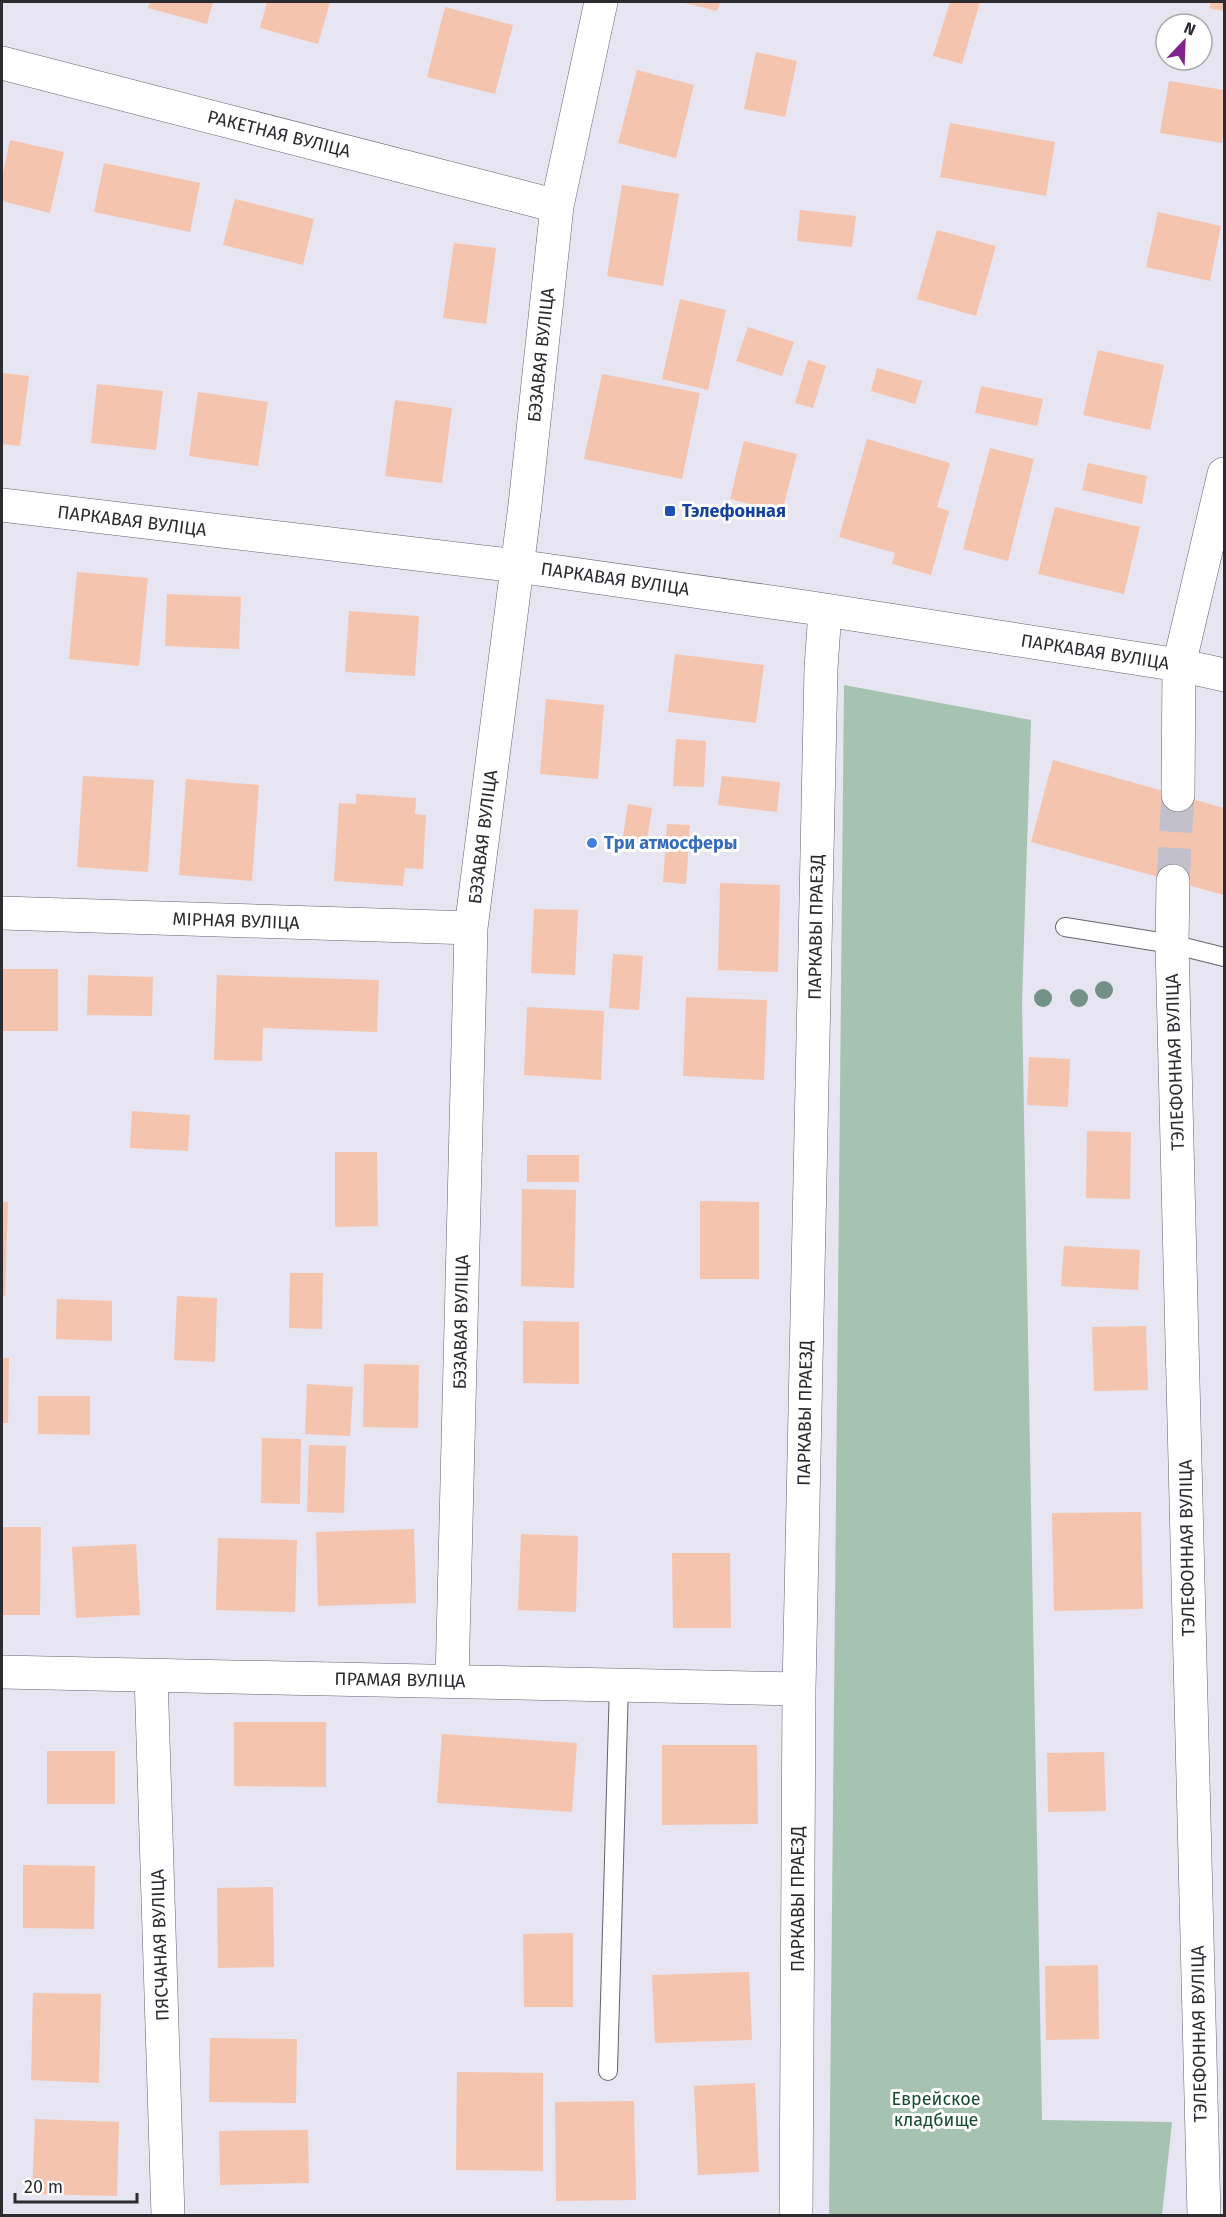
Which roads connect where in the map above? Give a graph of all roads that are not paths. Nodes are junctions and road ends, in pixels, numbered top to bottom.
1 (601, 2) edge
2 (2, 63) edge
3 (557, 206) junction
4 (1224, 474) edge
5 (2, 505) edge
6 (517, 566) junction
7 (825, 610) junction
8 (1179, 665) junction
9 (1224, 675) edge
10 (1179, 795) tunnel mouth
11 (1173, 881) tunnel mouth
12 (2, 913) edge
13 (1065, 927) dead end
14 (471, 928) junction
15 (1172, 944) junction
16 (1224, 957) edge
17 (2, 1672) edge
18 (151, 1675) junction
19 (452, 1681) junction
20 (619, 1684) junction
21 (799, 1689) junction
22 (608, 2071) dead end
23 (168, 2216) edge
24 (796, 2216) edge
25 (1204, 2216) edge

1 - 3 street, БЭЗАВАЯ ВУЛІЦА
2 - 3 street, РАКЕТНАЯ ВУЛІЦА
3 - 6 street, БЭЗАВАЯ ВУЛІЦА
4 - 8 street
5 - 6 street, ПАРКАВАЯ ВУЛІЦА
6 - 7 street, ПАРКАВАЯ ВУЛІЦА
6 - 14 street, БЭЗАВАЯ ВУЛІЦА
7 - 8 street, ПАРКАВАЯ ВУЛІЦА
7 - 21 street, ПАРКАВЫ ПРАЕЗД
8 - 9 street, ПАРКАВАЯ ВУЛІЦА
8 - 10 street
11 - 15 street, ТЭЛЕФОННАЯ ВУЛІЦА
12 - 14 street, МІРНАЯ ВУЛІЦА
13 - 15 lane
14 - 19 street, БЭЗАВАЯ ВУЛІЦА
15 - 16 lane
15 - 25 street, ТЭЛЕФОННАЯ ВУЛІЦА
17 - 18 street, ПРАМАЯ ВУЛІЦА
18 - 19 street, ПРАМАЯ ВУЛІЦА
18 - 23 street, ПЯСЧАНАЯ ВУЛІЦА
19 - 20 street, ПРАМАЯ ВУЛІЦА
20 - 21 street, ПРАМАЯ ВУЛІЦА
20 - 22 lane
21 - 24 street, ПАРКАВЫ ПРАЕЗД

